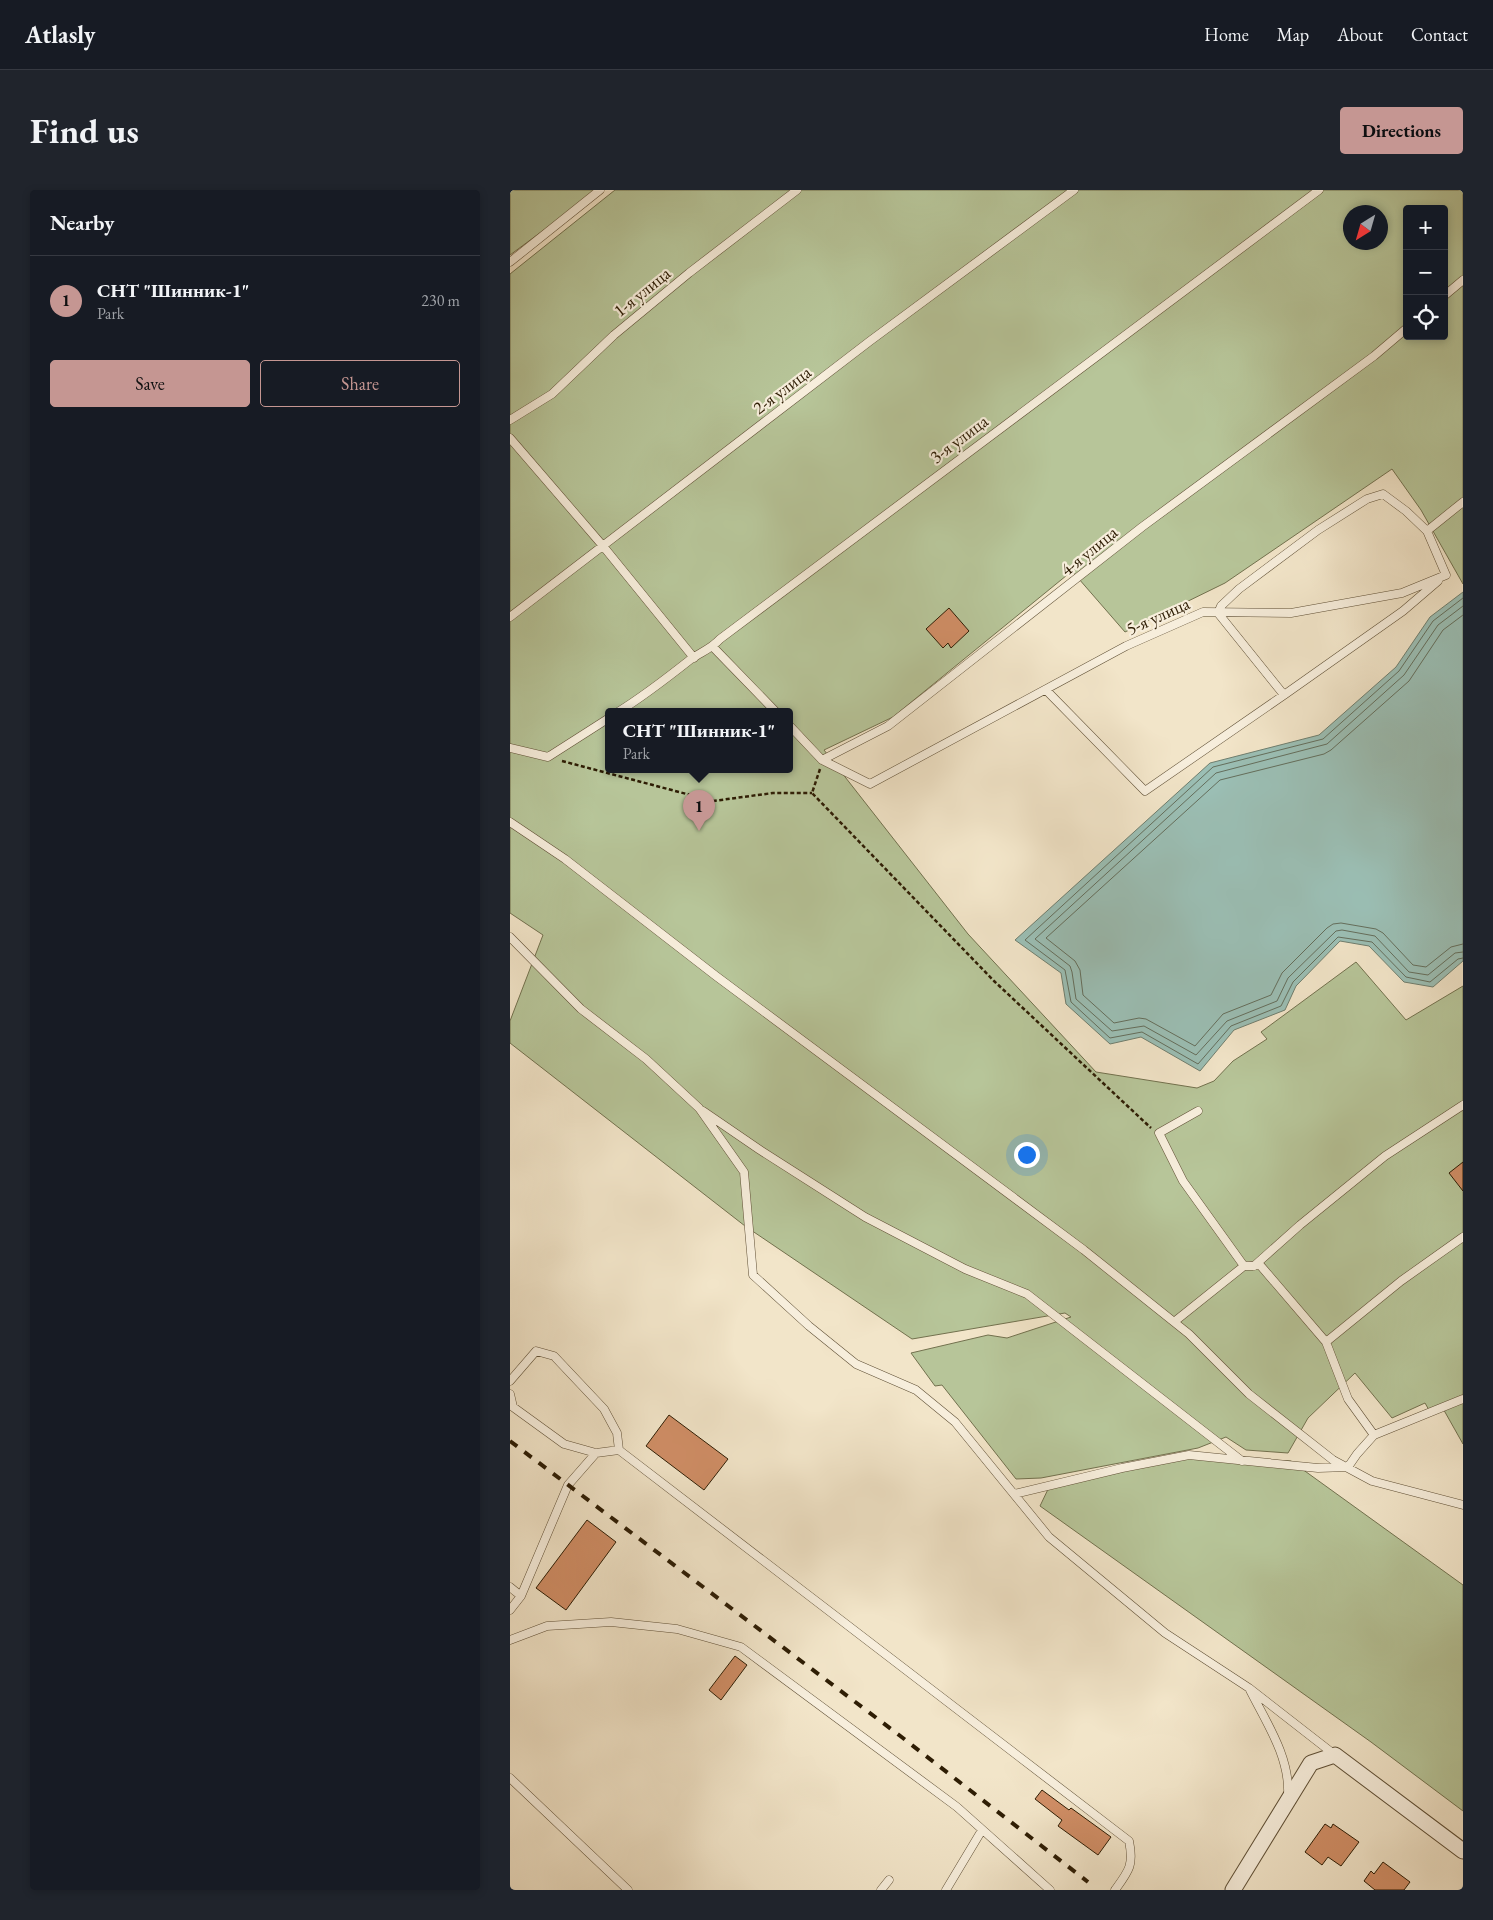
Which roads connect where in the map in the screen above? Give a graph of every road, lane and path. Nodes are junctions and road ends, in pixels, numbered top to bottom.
1 (600, 190) edge
2 (797, 190) edge
3 (1074, 190) edge
4 (1319, 190) edge
5 (510, 262) edge
6 (1463, 280) edge
7 (1445, 295) edge
8 (1403, 331) edge
9 (510, 420) edge
10 (510, 438) edge
11 (1463, 502) edge
12 (1427, 531) junction
13 (603, 546) junction
14 (1446, 575) junction
15 (1218, 613) junction
16 (510, 617) edge
17 (713, 647) junction
18 (694, 658) junction
19 (1046, 690) junction
20 (1284, 695) junction
21 (624, 708) edge
22 (772, 708) edge
23 (605, 721) edge
24 (793, 730) edge
25 (510, 748) edge
26 (548, 757) junction
27 (822, 760) junction
28 (605, 772) edge
29 (608, 773) edge
30 (812, 793) junction
31 (510, 822) edge
32 (510, 937) edge
33 (1463, 1105) edge
34 (699, 1108) junction
35 (1198, 1111) dead end
36 (1162, 1139) junction
37 (1463, 1237) edge
38 (1244, 1266) junction
39 (1254, 1266) junction
40 (1174, 1322) junction
41 (1326, 1342) junction
42 (510, 1381) edge
43 (510, 1394) edge
44 (1463, 1399) edge
45 (1374, 1435) junction
46 (619, 1450) junction
47 (596, 1453) junction
48 (1242, 1461) junction
49 (1348, 1468) junction
50 (1014, 1494) junction
51 (1463, 1498) edge
52 (1449, 1501) junction
53 (1463, 1505) edge
54 (510, 1588) edge
55 (521, 1596) junction
56 (510, 1610) edge
57 (510, 1640) edge
58 (1249, 1688) junction
59 (1335, 1755) junction
60 (510, 1778) edge
61 (1287, 1800) junction
62 (982, 1830) junction
63 (1463, 1851) edge
64 (889, 1880) dead end
65 (628, 1890) edge
66 (881, 1890) edge
67 (946, 1890) edge
68 (1050, 1890) edge
69 (1115, 1890) edge
70 (1234, 1890) edge

1 - 5 lane
2 - 9 lane, 1-я улица
3 - 13 lane, 2-я улица
4 - 17 lane, 3-я улица
6 - 7 lane
8 - 27 lane, 4-я улица
10 - 13 lane
11 - 12 lane
12 - 14 lane
12 - 15 lane
13 - 16 lane, 2-я улица
13 - 18 lane
14 - 15 lane, 5-я улица
14 - 20 lane
15 - 19 lane, 5-я улица
15 - 20 lane
17 - 18 lane, 3-я улица
17 - 22 lane
18 - 21 lane, 3-я улица
19 - 20 lane
19 - 27 lane, 5-я улица
23 - 26 lane
24 - 27 lane
25 - 26 lane
26 - 28 path
27 - 30 path
29 - 30 path
30 - 36 path
31 - 40 lane
32 - 34 lane
33 - 39 lane
34 - 48 lane
34 - 50 lane
35 - 36 lane
36 - 38 lane
37 - 41 lane
38 - 39 lane
38 - 40 lane
39 - 41 lane
40 - 49 lane
41 - 45 lane
42 - 46 lane
43 - 47 lane
44 - 45 lane
45 - 49 lane
46 - 47 lane
46 - 69 lane
47 - 55 lane
48 - 49 lane
48 - 50 lane
49 - 52 lane
50 - 58 lane
51 - 52 lane
52 - 53 lane
54 - 55 lane
55 - 56 lane
57 - 62 lane
58 - 59 lane
58 - 61 lane
59 - 61 street
59 - 63 street
60 - 65 lane
61 - 70 street
62 - 67 lane
62 - 68 lane
64 - 66 lane

